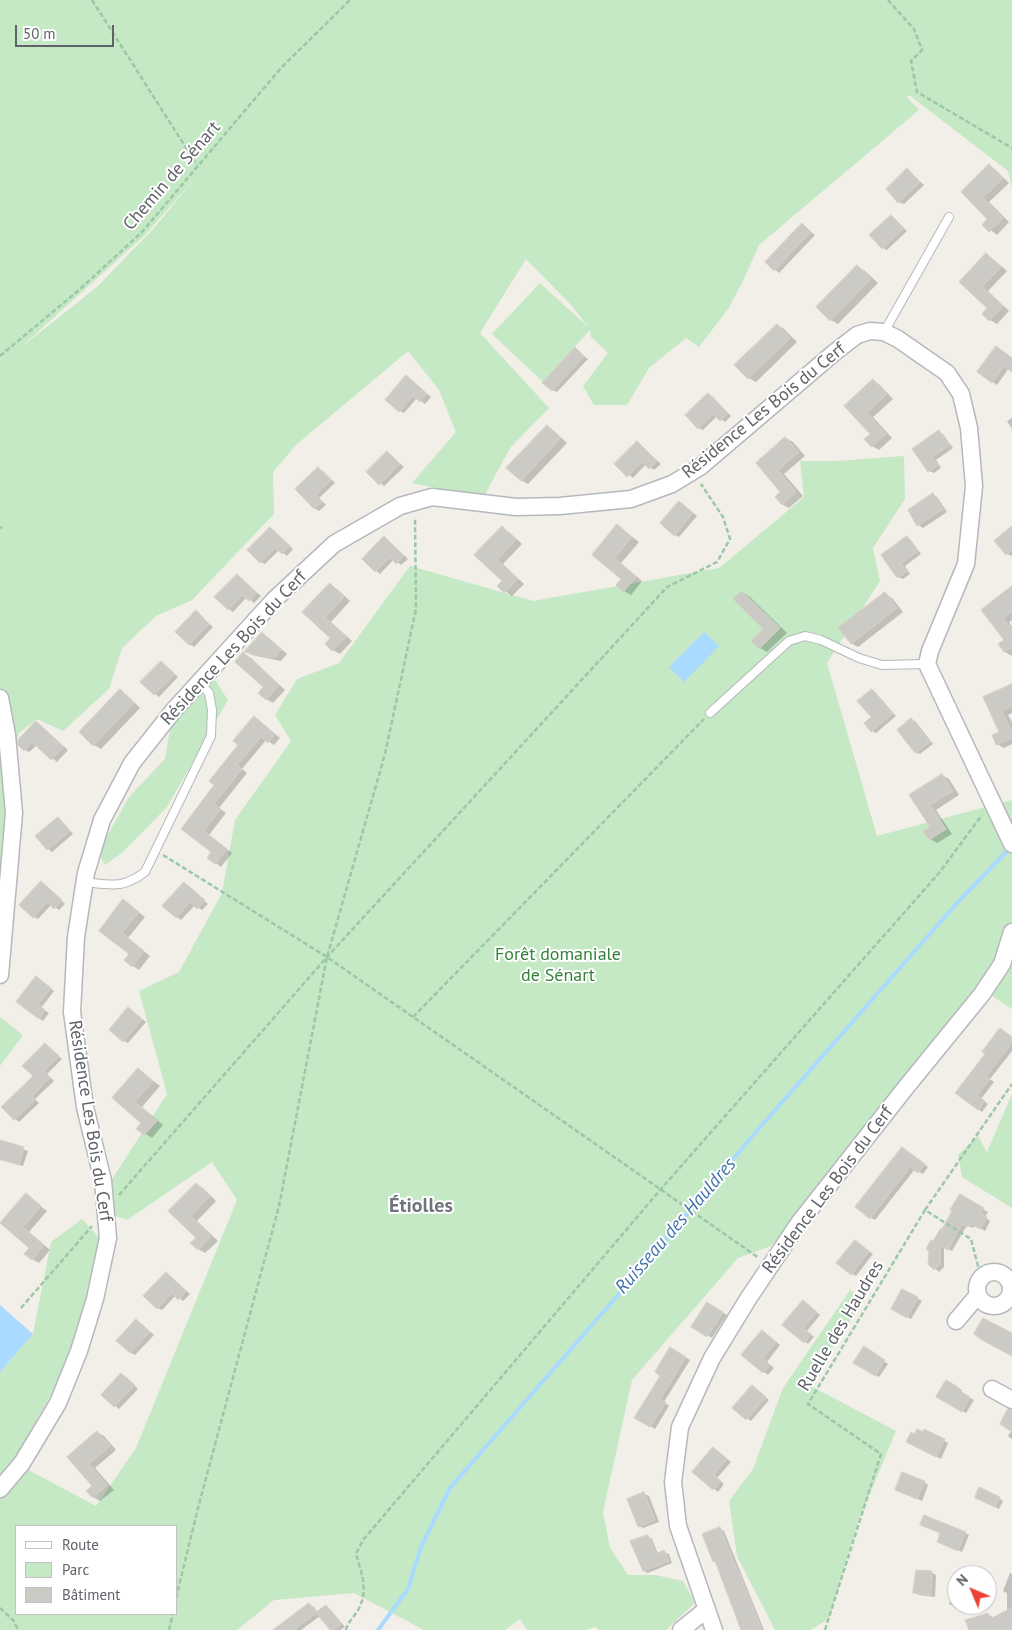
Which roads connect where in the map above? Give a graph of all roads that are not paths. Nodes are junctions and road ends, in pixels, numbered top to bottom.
1 (949, 217) dead end
2 (884, 332) junction
3 (927, 664) junction
4 (199, 682) junction
5 (0, 698) edge
6 (710, 713) road end
7 (1012, 843) edge
8 (84, 882) junction
9 (1012, 932) edge
10 (0, 975) edge
11 (978, 1295) junction
12 (1010, 1300) edge
13 (956, 1321) dead end
14 (992, 1389) dead end
15 (1012, 1400) edge
16 (0, 1489) edge
17 (707, 1609) junction
18 (681, 1630) edge
19 (714, 1630) edge

1 - 2 lane
2 - 3 street
2 - 4 street, Résidence Les Bois du Cerf
3 - 6 lane
3 - 7 street
4 - 8 street, Résidence Les Bois du Cerf
4 - 8 lane
5 - 10 street
8 - 16 street, Résidence Les Bois du Cerf
9 - 17 street, Résidence Les Bois du Cerf
11 - 12 street
11 - 12 street
11 - 13 street
14 - 15 street
17 - 18 street
17 - 19 street, Résidence Les Bois du Cerf

